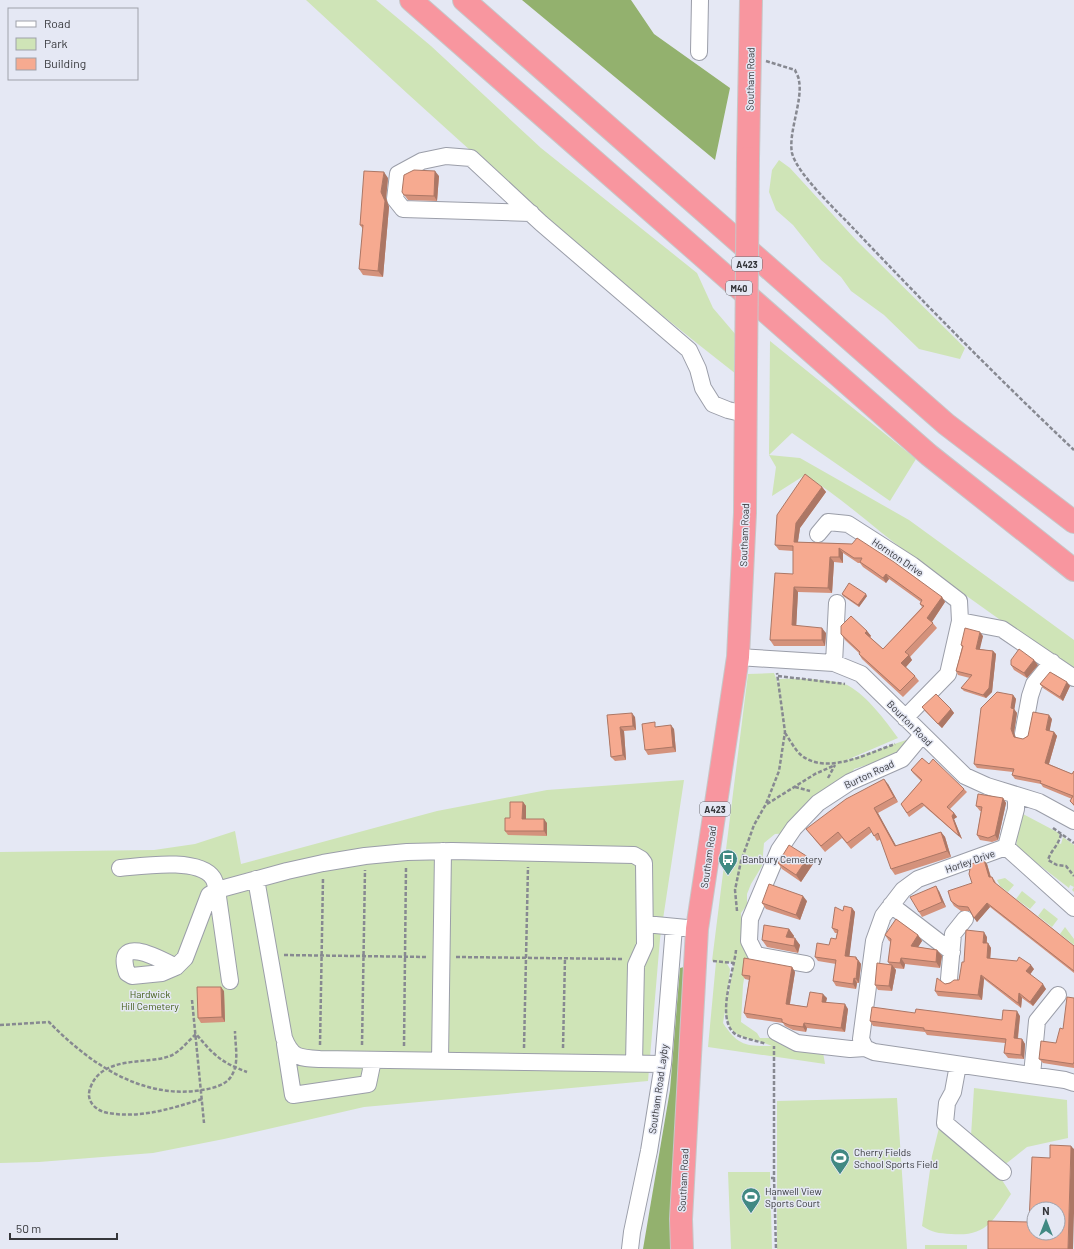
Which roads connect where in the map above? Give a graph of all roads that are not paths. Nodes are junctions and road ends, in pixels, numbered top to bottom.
1 (411, 0) edge
2 (464, 0) edge
3 (700, 0) edge
4 (751, 0) edge
5 (699, 52) dead end
6 (531, 213) junction
7 (745, 414) junction
8 (1074, 522) edge
9 (818, 534) dead end
10 (1074, 570) edge
11 (837, 603) dead end
12 (960, 621) junction
13 (738, 657) junction
14 (1052, 662) junction
15 (834, 663) junction
16 (1074, 678) edge
17 (905, 718) junction
18 (1023, 734) dead end
19 (915, 739) junction
20 (1016, 795) junction
21 (1074, 821) edge
22 (1006, 847) junction
23 (443, 851) junction
24 (120, 868) dead end
25 (256, 879) junction
26 (217, 890) junction
27 (892, 905) junction
28 (1074, 908) edge
29 (965, 918) dead end
30 (645, 924) junction
31 (674, 927) junction
32 (697, 929) junction
33 (952, 952) junction
34 (806, 964) dead end
35 (176, 967) dead end
36 (949, 979) dead end
37 (230, 981) dead end
38 (1058, 995) dead end
39 (284, 1038) junction
40 (775, 1039) road end
41 (864, 1048) junction
42 (367, 1060) junction
43 (440, 1061) junction
44 (634, 1064) junction
45 (663, 1064) junction
46 (958, 1065) junction
47 (1032, 1075) junction
48 (1074, 1083) edge
49 (1004, 1172) dead end
50 (630, 1249) edge
51 (682, 1249) edge

1 - 10 highway, M40
2 - 8 highway
3 - 5 street
4 - 7 highway, Southam Road / A423, bridge
6 - 6 street
6 - 7 street
7 - 13 highway, Southam Road / A423
9 - 12 street, Hornton Drive
11 - 15 street
12 - 14 street
12 - 17 street, Hornton Drive
13 - 15 street, Bourton Road
13 - 32 highway, Southam Road / A423
14 - 16 street
14 - 18 street
15 - 17 street, Bourton Road
17 - 19 street, Bourton Road
19 - 20 street, Bourton Road
19 - 34 street, Burton Road
20 - 21 street, Bourton Road
20 - 22 street, Horley Drive
22 - 27 street, Horley Drive
22 - 28 street
23 - 25 street
23 - 30 street
23 - 43 street
24 - 26 street
25 - 26 street
25 - 39 street
26 - 35 street
26 - 37 street
27 - 33 street
27 - 41 street, Horley Drive
29 - 33 street
30 - 31 street
30 - 44 street
31 - 32 street
31 - 45 street, Southam Road Layby
32 - 51 highway, Southam Road / A423
33 - 36 street
38 - 47 street
39 - 42 street
39 - 42 street
40 - 41 street
41 - 46 street
42 - 43 street
43 - 44 street
44 - 45 street
45 - 50 street, Southam Road Layby
46 - 47 street
46 - 49 street
47 - 48 street

